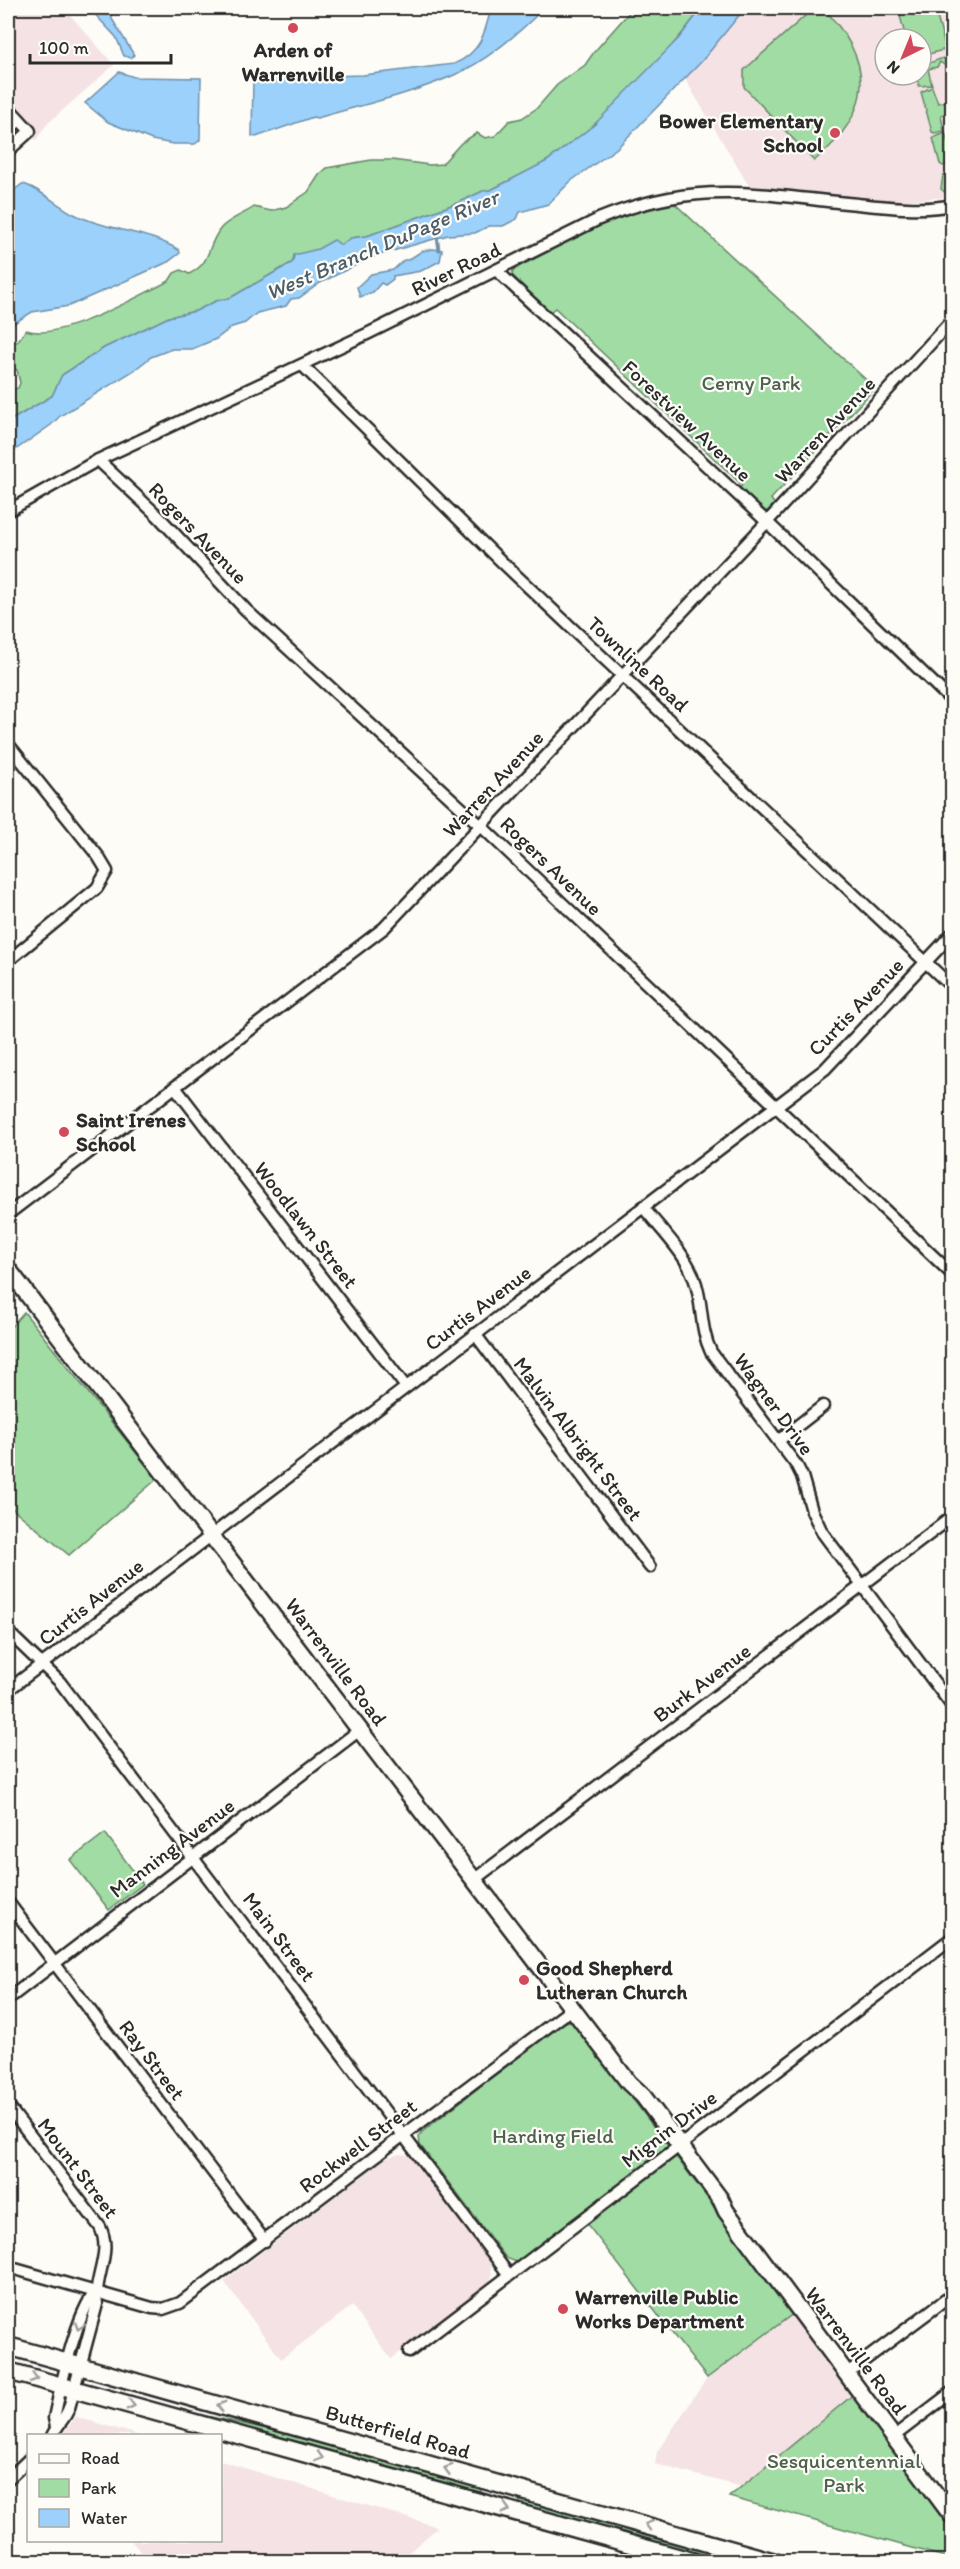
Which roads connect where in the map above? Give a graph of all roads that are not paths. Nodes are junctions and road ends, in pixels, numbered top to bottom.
1 (8, 107) edge
2 (19, 120) junction
3 (8, 131) edge
4 (8, 151) edge
5 (951, 208) edge
6 (497, 271) junction
7 (952, 320) edge
8 (302, 365) junction
9 (98, 460) junction
10 (8, 511) edge
11 (767, 522) junction
12 (621, 675) junction
13 (952, 701) edge
14 (8, 744) edge
15 (481, 826) junction
16 (952, 934) edge
17 (8, 961) edge
18 (926, 962) junction
19 (952, 987) edge
20 (174, 1087) junction
21 (776, 1107) junction
22 (644, 1207) junction
23 (8, 1214) edge
24 (8, 1269) edge
25 (952, 1274) edge
26 (475, 1334) junction
27 (406, 1387) junction
28 (823, 1406) dead end
29 (778, 1441) junction
30 (952, 1517) edge
31 (212, 1534) junction
32 (650, 1567) dead end
33 (862, 1586) junction
34 (8, 1632) edge
35 (42, 1664) junction
36 (8, 1690) edge
37 (952, 1706) edge
38 (361, 1729) junction
39 (193, 1857) junction
40 (476, 1879) junction
41 (8, 1902) edge
42 (952, 1938) edge
43 (54, 1963) junction
44 (8, 1999) edge
45 (573, 2008) junction
46 (8, 2106) edge
47 (405, 2135) junction
48 (677, 2147) junction
49 (265, 2241) junction
50 (8, 2267) edge
51 (509, 2275) junction
52 (95, 2292) junction
53 (952, 2295) edge
54 (8, 2346) edge
55 (409, 2352) dead end
56 (73, 2365) junction
57 (8, 2371) edge
58 (846, 2374) junction
59 (68, 2387) junction
60 (952, 2392) edge
61 (54, 2431) edge
62 (893, 2437) junction
63 (27, 2461) edge
64 (8, 2479) edge
65 (952, 2516) edge
66 (695, 2562) edge
67 (775, 2562) edge

1 - 2 street
2 - 3 street
2 - 4 street
5 - 6 street, River Road
6 - 8 street, River Road
6 - 11 street, Forestview Avenue
7 - 11 street, Warren Avenue
8 - 9 street, River Road
8 - 12 street, Townline Road
9 - 10 street, River Road
9 - 15 street, Rogers Avenue
11 - 12 street, Warren Avenue
11 - 13 street, Forestview Avenue
12 - 15 street, Warren Avenue
12 - 18 street, Townline Road
14 - 17 street
15 - 20 street, Warren Avenue
15 - 21 street, Rogers Avenue
16 - 18 street, Curtis Avenue
18 - 19 street, Townline Road
18 - 21 street, Curtis Avenue
20 - 23 street, Warren Avenue
20 - 27 street, Woodlawn Street
21 - 22 street, Curtis Avenue
21 - 25 street, Rogers Avenue
22 - 26 street, Curtis Avenue
22 - 29 street, Wagner Drive
24 - 31 main road, Warrenville Road
26 - 27 street, Curtis Avenue
26 - 32 street, Malvin Albright Street
27 - 31 street, Curtis Avenue
28 - 29 street
29 - 33 street, Wagner Drive
30 - 33 street, Burk Avenue
31 - 35 street, Curtis Avenue
31 - 38 main road, Warrenville Road
33 - 37 street, Wagner Drive
33 - 40 street, Burk Avenue
34 - 35 street, Main Street
35 - 36 street, Curtis Avenue
35 - 39 street, Main Street
38 - 39 street, Manning Avenue
38 - 40 main road, Warrenville Road
39 - 43 street, Manning Avenue
39 - 47 street, Main Street
40 - 45 main road, Warrenville Road
41 - 43 street, Ray Street
42 - 48 street, Mignin Drive
43 - 44 street, Manning Avenue
43 - 49 street, Ray Street
45 - 47 street, Rockwell Street
45 - 48 main road, Warrenville Road
46 - 52 street, Mount Street
47 - 49 street, Rockwell Street
47 - 51 street, Main Street
48 - 51 street, Mignin Drive
48 - 58 main road, Warrenville Road
49 - 52 street, Rockwell Street
50 - 52 street
51 - 55 street, Mignin Drive
52 - 56 street
53 - 58 street
54 - 56 main road, Butterfield Road
56 - 59 street
67 -> 56 main road, Butterfield Road
57 -> 59 main road
58 - 62 main road, Warrenville Road
59 - 61 street
59 -> 66 main road
60 - 62 street
62 - 65 main road, Warrenville Road
63 - 64 street

